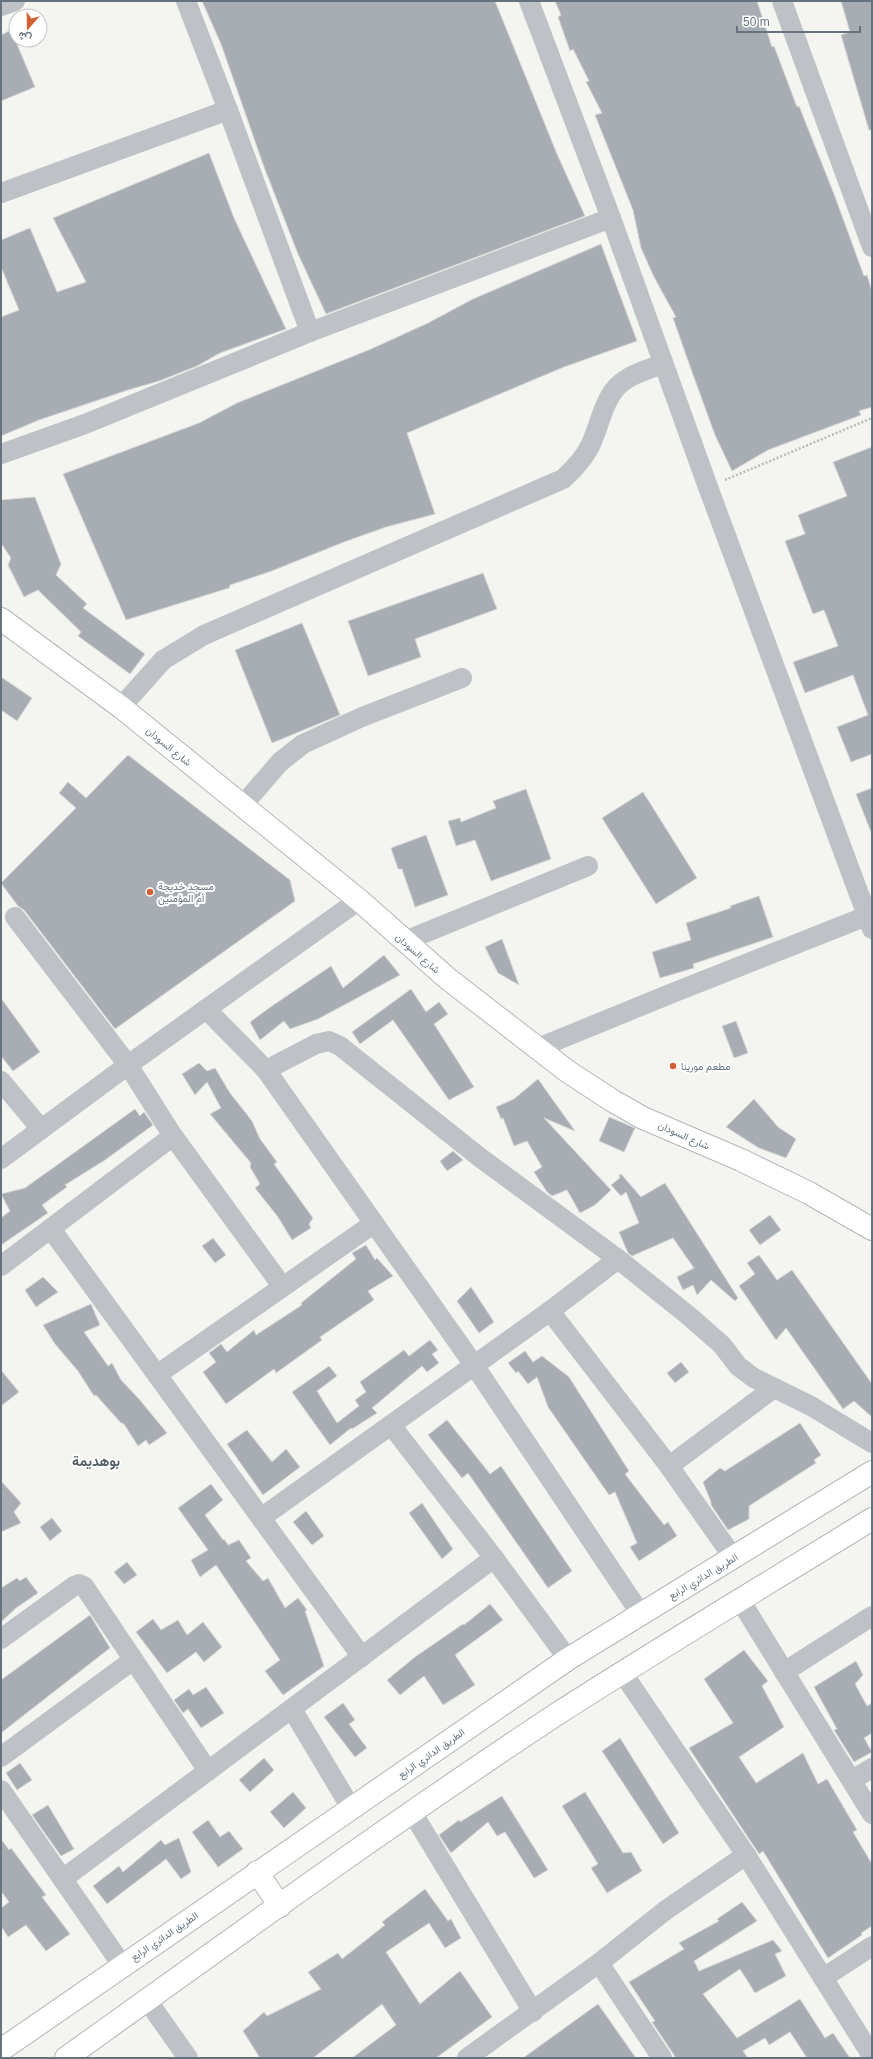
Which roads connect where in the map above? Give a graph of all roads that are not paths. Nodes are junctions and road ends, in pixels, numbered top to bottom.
1 (14, 1) edge
2 (186, 1) edge
3 (529, 1) edge
4 (782, 1) edge
5 (1, 6) edge
6 (228, 110) junction
7 (1, 193) edge
8 (611, 218) junction
9 (871, 242) edge
10 (310, 332) junction
11 (663, 364) junction
12 (1, 454) edge
13 (1, 619) edge
14 (462, 678) dead end
15 (121, 707) junction
16 (243, 805) junction
17 (588, 866) dead end
18 (359, 900) junction
19 (15, 917) dead end
20 (870, 920) edge
21 (405, 941) junction
22 (206, 1009) junction
23 (538, 1048) junction
24 (128, 1065) junction
25 (266, 1070) junction
26 (1, 1081) edge
27 (41, 1129) junction
28 (173, 1136) junction
29 (1, 1159) edge
30 (373, 1224) junction
31 (51, 1229) junction
32 (872, 1229) edge
33 (618, 1259) junction
34 (1, 1266) edge
35 (282, 1286) junction
36 (550, 1310) junction
37 (474, 1365) junction
38 (158, 1374) junction
39 (774, 1388) junction
40 (391, 1425) junction
41 (872, 1443) edge
42 (669, 1466) junction
43 (872, 1472) edge
44 (261, 1518) junction
45 (872, 1519) edge
46 (734, 1557) junction
47 (494, 1558) junction
48 (740, 1600) junction
49 (640, 1614) junction
50 (872, 1616) edge
51 (1, 1639) edge
52 (362, 1657) junction
53 (568, 1659) junction
54 (133, 1660) junction
55 (622, 1672) junction
56 (784, 1672) junction
57 (292, 1709) junction
58 (1, 1757) edge
59 (872, 1768) edge
60 (208, 1771) junction
61 (852, 1780) junction
62 (1, 1790) edge
63 (351, 1808) junction
64 (412, 1812) junction
65 (872, 1814) edge
66 (746, 1855) junction
67 (257, 1872) junction
68 (64, 1878) junction
69 (280, 1906) junction
70 (872, 1946) edge
71 (600, 1963) junction
72 (122, 1965) junction
73 (823, 1978) junction
74 (147, 2000) junction
75 (533, 2012) junction
76 (1, 2050) edge
77 (872, 2056) edge
78 (66, 2058) edge
79 (188, 2058) edge
80 (467, 2058) edge
81 (662, 2058) edge

1 - 5 street
2 - 6 street
3 - 8 street
4 - 9 street
6 - 7 street
6 - 10 street
8 - 10 street
8 - 11 street
10 - 12 street
11 - 15 street
11 - 20 street
13 - 15 main road, شارع السودان
14 - 16 street
15 - 16 main road, شارع السودان
16 - 18 main road, شارع السودان
17 - 21 street
18 - 21 main road, شارع السودان
18 - 22 street
19 - 24 street
20 - 23 street
21 - 23 main road, شارع السودان
22 - 24 street
22 - 25 street
23 - 32 main road, شارع السودان
24 - 27 street
24 - 28 street
25 - 30 street
25 - 33 street
26 - 27 street
27 - 29 street
28 - 31 street
28 - 35 street
30 - 35 street
30 - 37 street
31 - 34 street
31 - 38 street
33 - 36 street
33 - 39 street
35 - 38 street
36 - 37 street
36 - 42 street
37 - 40 street
37 - 49 street
38 - 44 street
39 - 41 street
39 - 42 street
40 - 44 street
40 - 47 street
42 - 46 street
43 - 46 main road, الطريق الدائري الرابع
44 - 52 street
45 - 48 main road
46 - 49 main road, الطريق الدائري الرابع
47 - 52 street
47 - 53 street
48 - 55 main road
48 - 56 street
49 - 53 main road, الطريق الدائري الرابع
50 - 56 street
51 - 54 street
52 - 57 street
53 - 63 main road, الطريق الدائري الرابع
54 - 58 street
54 - 60 street
55 - 64 main road
55 - 66 street
56 - 61 street
57 - 60 street
57 - 63 street
59 - 61 street
60 - 68 street
61 - 65 street
62 - 68 street
63 - 67 main road, الطريق الدائري الرابع
64 - 69 main road
64 - 75 street
66 - 71 street
66 - 73 street
67 - 69 main road
67 - 72 main road, الطريق الدائري الرابع
68 - 72 street
69 - 74 main road
70 - 73 street
71 - 75 street
71 - 81 street
72 - 76 main road, الطريق الدائري الرابع
73 - 77 street
74 - 78 main road
74 - 79 street
75 - 80 street

